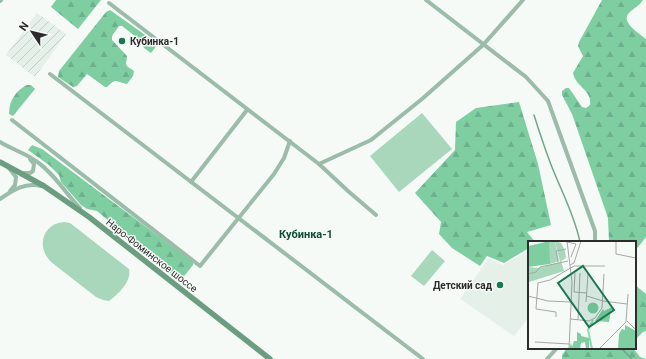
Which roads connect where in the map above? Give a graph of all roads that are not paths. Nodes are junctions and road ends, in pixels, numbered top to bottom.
1 (426, 0) edge
2 (523, 0) edge
3 (109, 3) dead end
4 (483, 45) junction
5 (50, 74) dead end
6 (247, 110) junction
7 (12, 120) dead end
8 (290, 141) junction
9 (0, 142) edge
10 (26, 156) junction
11 (0, 157) edge
12 (0, 162) edge
13 (319, 164) junction
14 (18, 171) junction
15 (191, 182) junction
16 (44, 186) junction
17 (8, 194) junction
18 (0, 199) edge
19 (376, 215) dead end
20 (89, 217) junction
21 (238, 218) junction
22 (595, 241) edge
23 (556, 349) edge
24 (270, 359) edge
25 (423, 359) edge
26 (547, 359) edge

1 - 4 street
2 - 4 street
3 - 6 street
4 - 13 street
4 - 22 street
5 - 15 street
6 - 8 street
6 - 15 street
7 - 21 street
8 - 13 street
8 - 21 street
9 - 10 street
10 - 14 street
10 - 20 street
11 - 14 main road, Наро-Фоминское шоссе
12 - 14 main road, Наро-Фоминское шоссе
12 - 17 street
13 - 19 street
14 - 16 main road, Наро-Фоминское шоссе
15 - 21 street
16 - 17 street
16 - 20 main road, Наро-Фоминское шоссе
17 - 18 street
20 - 24 main road, Наро-Фоминское шоссе
21 - 25 street
23 - 26 street

